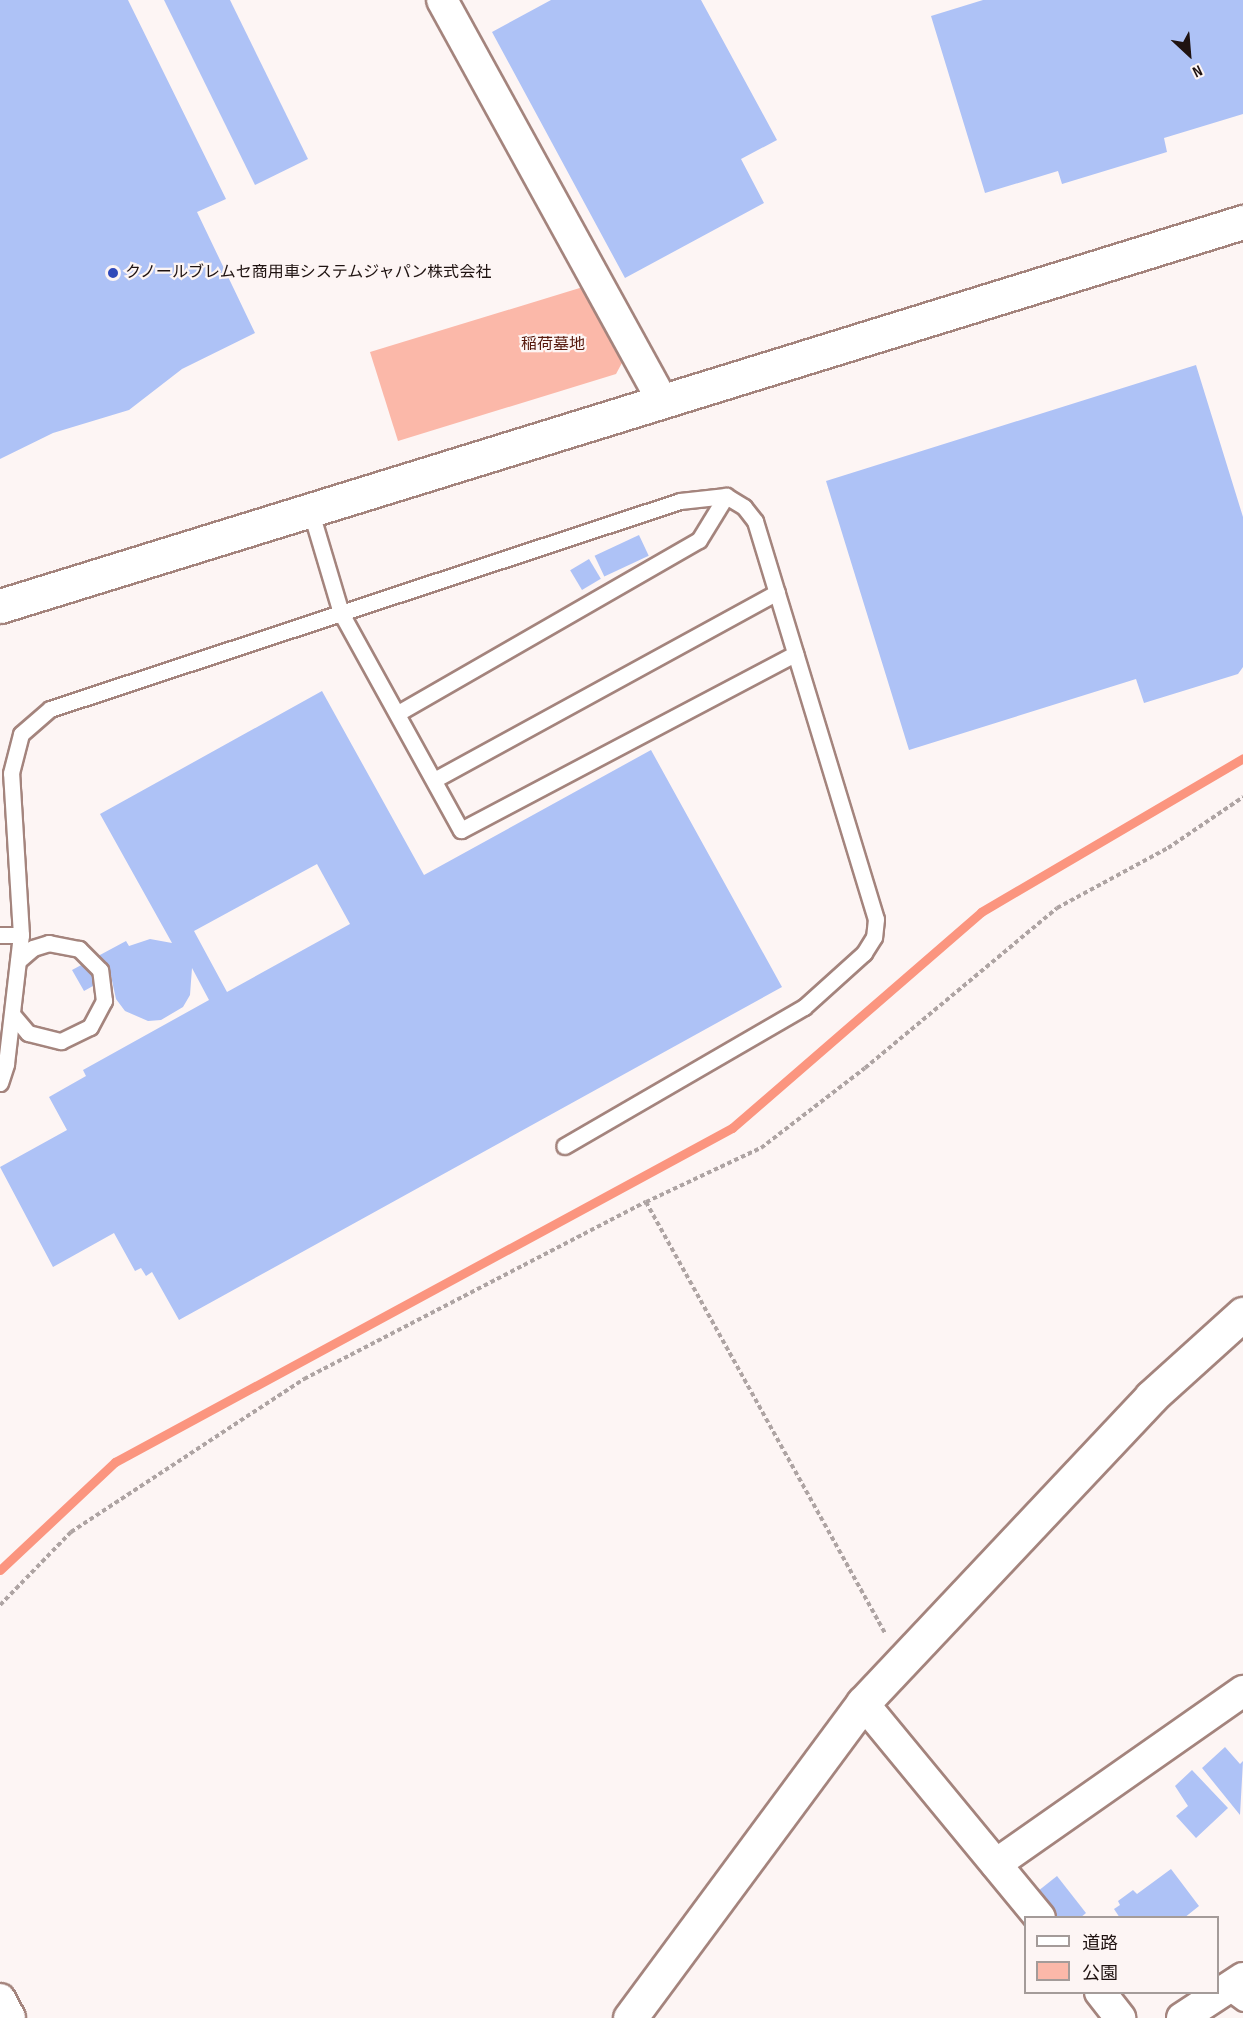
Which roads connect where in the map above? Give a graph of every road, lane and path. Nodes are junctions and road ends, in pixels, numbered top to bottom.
1 (442, 0) edge
2 (1243, 222) edge
3 (662, 400) junction
4 (726, 496) junction
5 (310, 509) junction
6 (777, 592) junction
7 (0, 606) edge
8 (341, 613) junction
9 (795, 654) junction
10 (398, 713) junction
11 (434, 780) junction
12 (1243, 797) edge
13 (21, 934) junction
14 (0, 935) edge
15 (18, 961) junction
16 (12, 1014) junction
17 (0, 1083) edge
18 (564, 1146) dead end
19 (646, 1202) junction
20 (1243, 1314) edge
21 (0, 1605) edge
22 (900, 1661) junction
23 (1243, 1690) edge
24 (863, 1703) junction
25 (996, 1864) junction
26 (1039, 1916) edge
27 (1237, 1991) edge
28 (1102, 1994) edge
29 (0, 1999) edge
30 (10, 2018) edge
31 (630, 2018) edge
32 (1120, 2018) edge
33 (1182, 2018) edge

1 - 3 street
2 - 3 street
3 - 5 street
4 - 6 lane
4 - 8 lane
4 - 10 lane
5 - 7 street
5 - 8 lane
6 - 9 lane
6 - 11 lane
8 - 10 lane
8 - 13 lane
9 - 11 lane
9 - 18 lane
10 - 11 lane
12 - 19 path
13 - 14 lane
13 - 15 lane
15 - 16 lane
15 - 16 lane
16 - 17 lane
19 - 21 path
19 - 22 path
20 - 22 street
22 - 24 street
23 - 25 street
24 - 25 street
24 - 31 street
25 - 26 street
27 - 33 street
28 - 32 street
29 - 30 street

